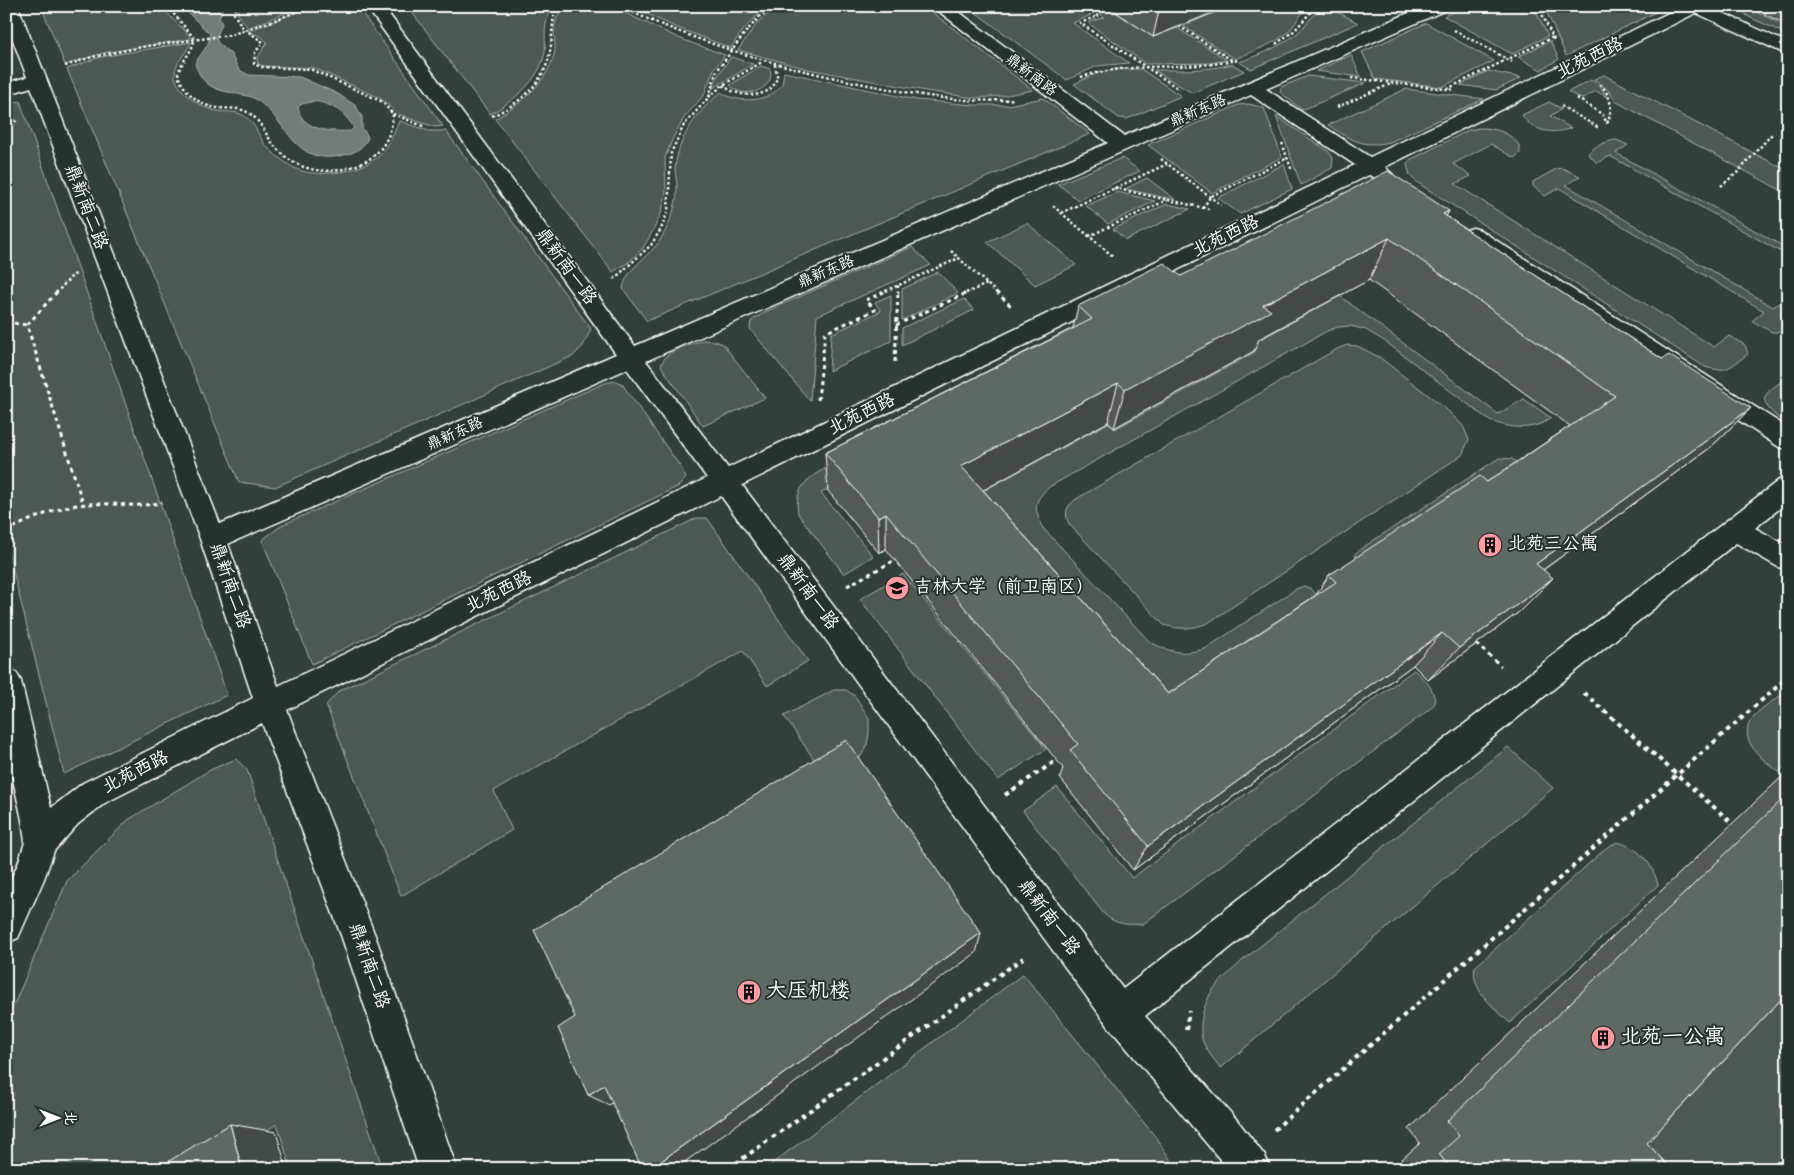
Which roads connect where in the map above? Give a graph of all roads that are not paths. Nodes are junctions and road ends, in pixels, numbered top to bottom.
1 (8, 6) edge
2 (374, 6) edge
3 (940, 6) edge
4 (1440, 6) edge
5 (1696, 6) edge
6 (1788, 50) edge
7 (36, 80) junction
8 (1252, 88) junction
9 (6, 89) edge
10 (1122, 144) junction
11 (1369, 166) junction
12 (1401, 188) edge
13 (1460, 226) edge
14 (630, 357) junction
15 (1788, 440) edge
16 (726, 482) junction
17 (1788, 487) edge
18 (1735, 528) junction
19 (213, 539) junction
20 (1788, 559) edge
21 (6, 682) edge
22 (270, 704) junction
23 (41, 842) junction
24 (6, 926) edge
25 (1120, 1014) junction
26 (438, 1169) edge
27 (1252, 1169) edge

1 - 7 lane, 鼎新南二路
2 - 14 lane, 鼎新南一路
3 - 10 lane, 鼎新南路
4 - 8 lane, 鼎新东路
5 - 6 lane
5 - 11 lane, 北苑西路
7 - 9 lane
7 - 19 lane, 鼎新南二路
8 - 10 lane, 鼎新东路
8 - 11 lane
10 - 14 lane, 鼎新东路
11 - 12 lane
11 - 16 lane, 北苑西路
13 - 15 lane
14 - 16 lane, 鼎新南一路
14 - 19 lane, 鼎新东路
16 - 22 lane, 北苑西路
16 - 25 lane, 鼎新南一路
17 - 18 lane
18 - 20 lane
18 - 25 lane
19 - 22 lane, 鼎新南二路
21 - 23 lane
22 - 23 lane, 北苑西路
22 - 26 lane, 鼎新南二路
23 - 24 lane
25 - 27 lane, 鼎新南一路

